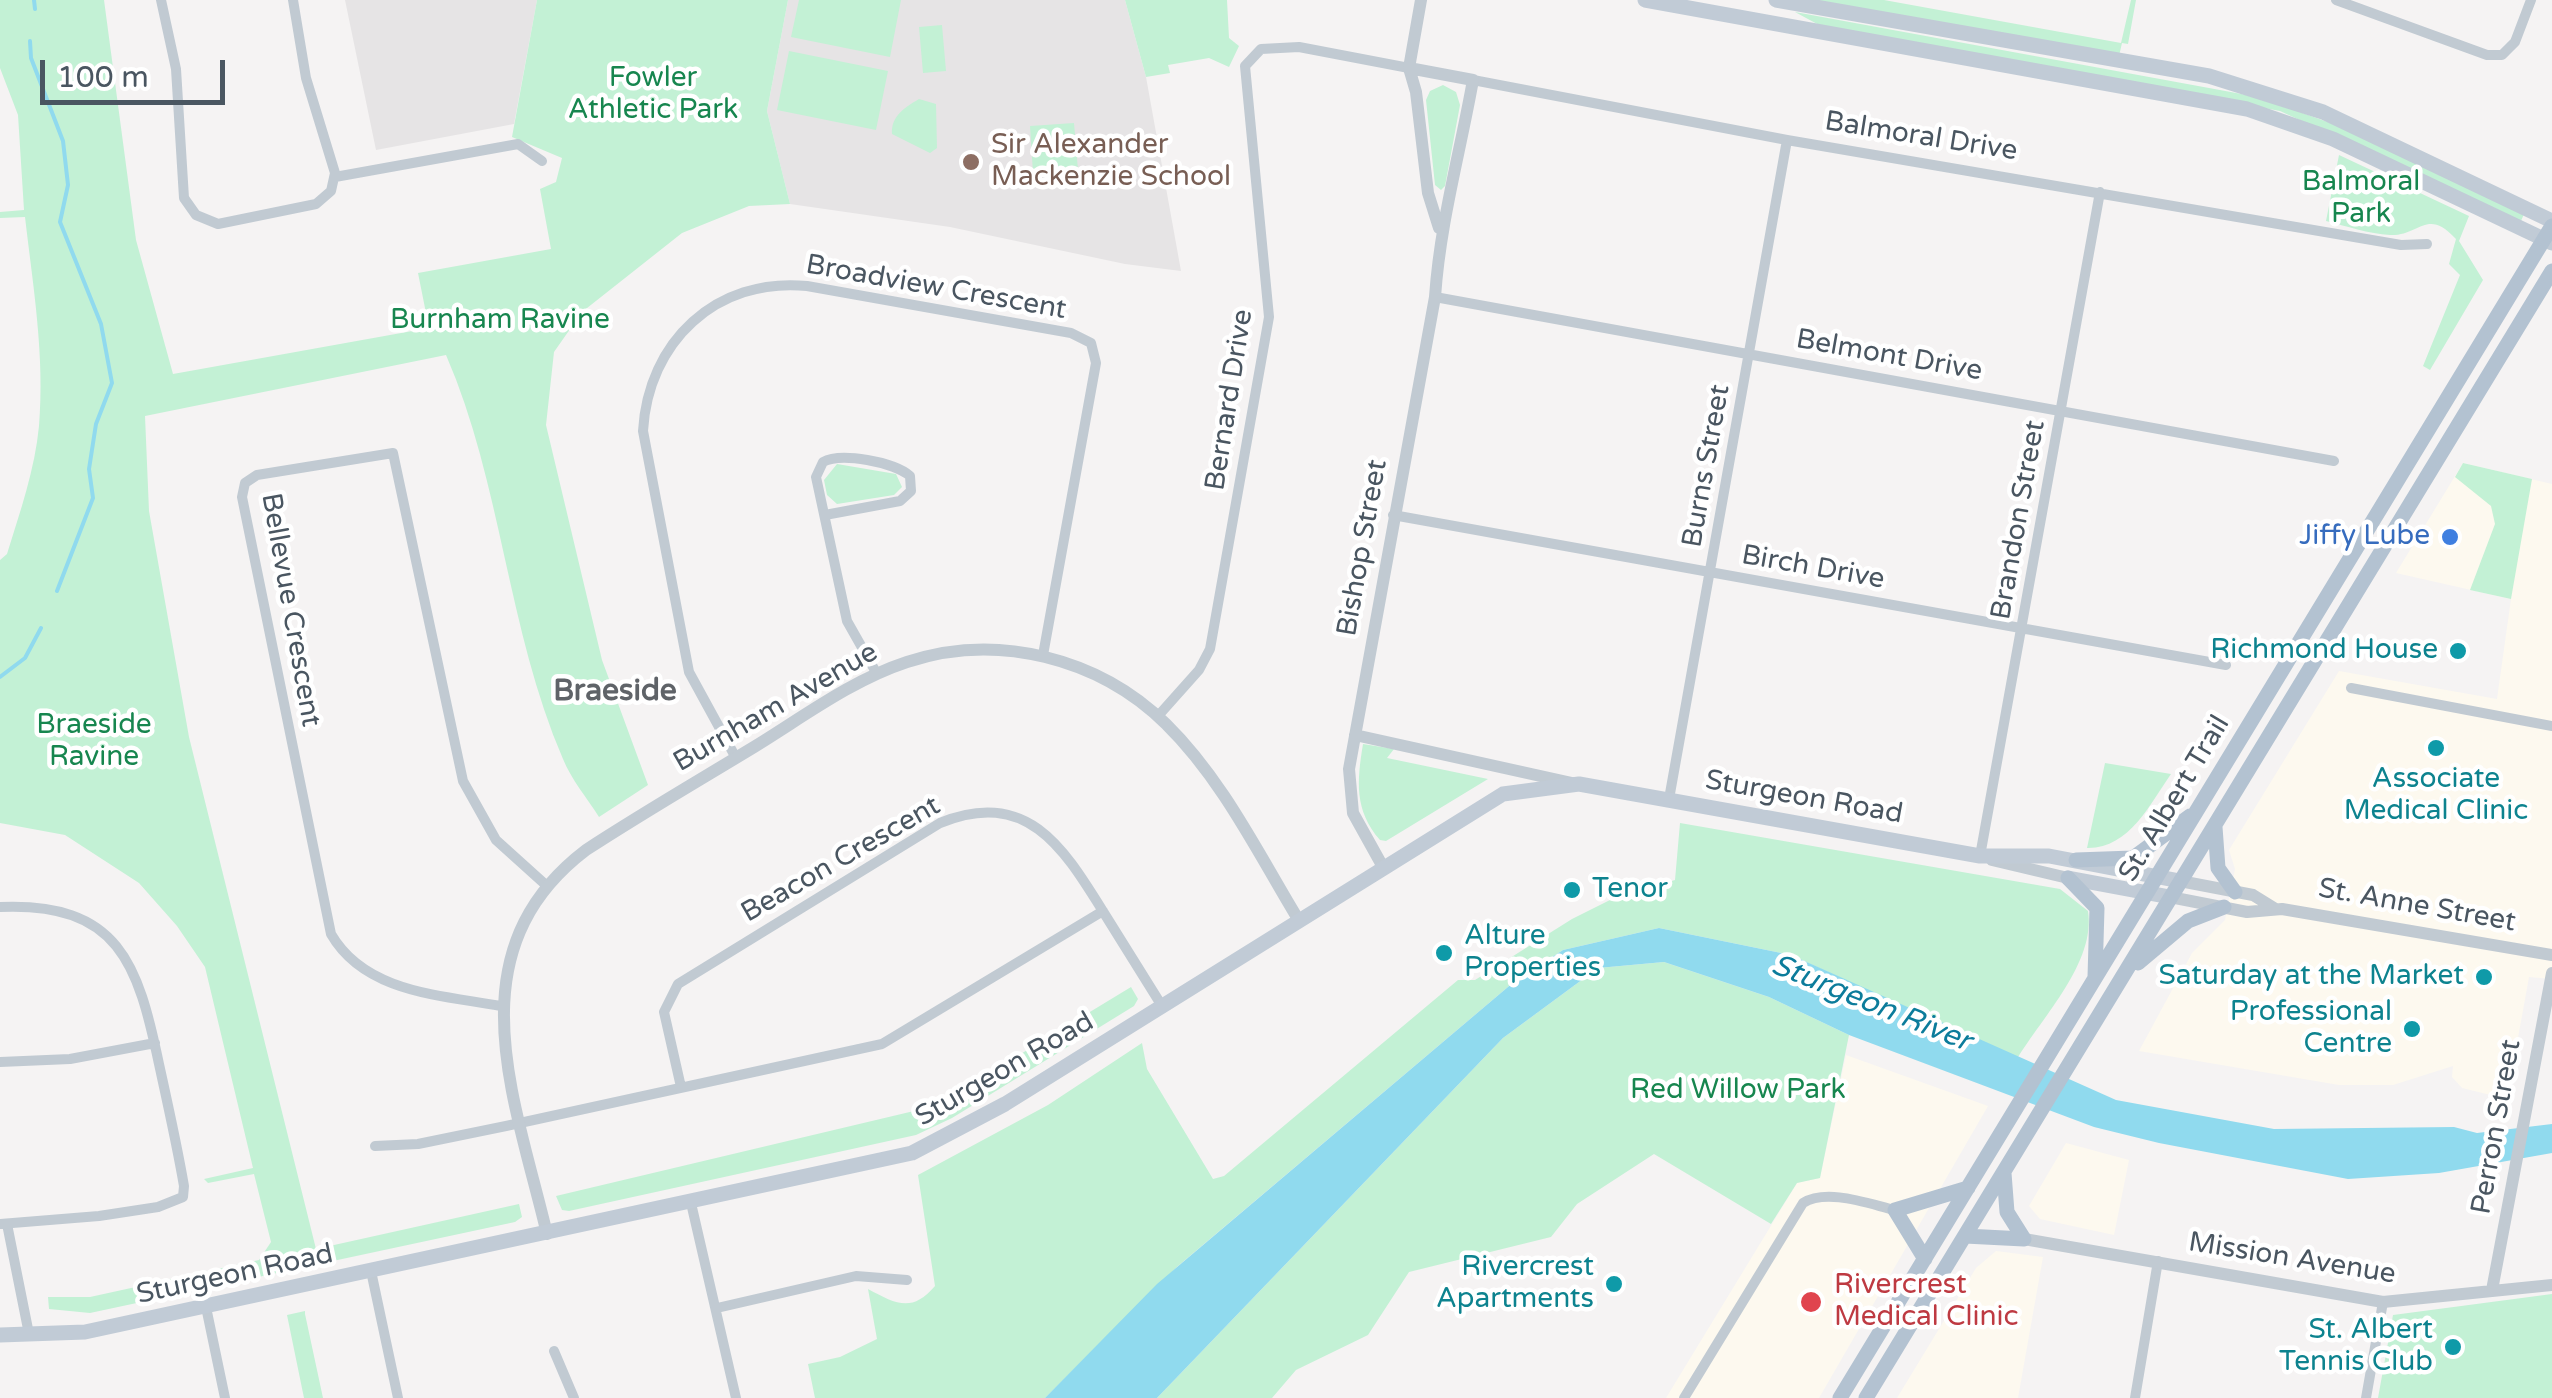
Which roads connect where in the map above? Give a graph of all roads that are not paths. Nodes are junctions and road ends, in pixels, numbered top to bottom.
1 (161, 0) edge
2 (293, 0) edge
3 (1421, 0) edge
4 (1644, 0) edge
5 (1766, 0) edge
6 (2336, 0) edge
7 (2531, 0) edge
8 (1786, 1) edge
9 (1772, 22) junction
10 (1795, 27) junction
11 (1409, 68) junction
12 (1474, 80) junction
13 (1787, 140) junction
14 (542, 161) dead end
15 (335, 178) junction
16 (2100, 192) junction
17 (2552, 224) edge
18 (1440, 231) junction
19 (2552, 243) edge
20 (2427, 244) dead end
21 (2552, 270) edge
22 (1436, 297) junction
23 (1750, 354) junction
24 (2062, 410) junction
25 (2334, 460) dead end
26 (1393, 514) junction
27 (825, 515) junction
28 (1711, 572) junction
29 (2023, 629) junction
30 (1043, 654) junction
31 (2226, 665) dead end
32 (877, 674) junction
33 (2351, 688) dead end
34 (1158, 716) junction
35 (2552, 726) edge
36 (1355, 735) junction
37 (736, 758) junction
38 (1579, 784) junction
39 (1669, 799) junction
40 (2197, 811) junction
41 (2215, 826) junction
42 (1980, 856) junction
43 (2076, 860) junction
44 (1383, 866) junction
45 (2158, 876) junction
46 (2068, 878) junction
47 (2180, 880) junction
48 (547, 886) junction
49 (2235, 892) junction
50 (2147, 894) junction
51 (2170, 898) junction
52 (0, 907) edge
53 (2224, 908) junction
54 (2274, 908) junction
55 (1103, 911) junction
56 (1298, 919) junction
57 (2552, 955) edge
58 (2552, 973) edge
59 (2124, 976) junction
60 (2095, 980) junction
61 (501, 1006) junction
62 (1162, 1006) junction
63 (154, 1043) junction
64 (0, 1062) edge
65 (681, 1087) junction
66 (522, 1123) junction
67 (375, 1146) dead end
68 (2004, 1171) junction
69 (1968, 1188) junction
70 (691, 1203) junction
71 (1895, 1210) junction
72 (4, 1224) edge
73 (547, 1234) junction
74 (1965, 1236) junction
75 (2024, 1239) junction
76 (1925, 1259) junction
77 (2158, 1261) junction
78 (371, 1272) junction
79 (907, 1280) dead end
80 (2552, 1284) edge
81 (2492, 1290) junction
82 (2383, 1302) junction
83 (206, 1307) junction
84 (717, 1308) junction
85 (0, 1334) edge
86 (29, 1334) junction
87 (554, 1352) dead end
88 (225, 1398) edge
89 (398, 1398) edge
90 (574, 1398) edge
91 (736, 1398) edge
92 (1684, 1398) edge
93 (1840, 1398) edge
94 (1866, 1398) edge
95 (2135, 1398) edge
96 (2366, 1398) edge

1 - 15 street
2 - 15 street
3 - 11 street, Bishop Street
4 - 9 main road
5 - 9 main road
6 - 7 street
8 - 10 main road
8 - 17 main road
9 - 10 main road
10 - 19 main road
11 - 12 street, Balmoral Drive
11 - 18 street, Bishop Street
11 - 34 street, Bernard Drive
12 - 13 street, Balmoral Drive
12 - 18 street, Bishop Street
13 - 16 street, Balmoral Drive
13 - 23 street, Burns Street
14 - 15 street
16 - 20 street, Balmoral Drive
16 - 24 street, Brandon Street
17 - 40 main road, St. Albert Trail
18 - 22 street, Bishop Street
21 - 41 main road, St. Albert Trail
22 - 23 street, Belmont Drive
22 - 26 street, Bishop Street
23 - 24 street, Belmont Drive
23 - 28 street, Burns Street
24 - 25 street, Belmont Drive
24 - 29 street, Brandon Street
26 - 28 street, Birch Drive
26 - 36 street, Bishop Street
27 - 27 street
27 - 32 street
28 - 29 street, Birch Drive
28 - 39 street, Burns Street
29 - 31 street, Birch Drive
29 - 42 street, Brandon Street
30 - 32 street, Burnham Avenue
30 - 34 street, Burnham Avenue
30 - 37 street, Broadview Crescent
32 - 37 street, Burnham Avenue
33 - 35 street
34 - 56 street, Burnham Avenue
36 - 38 street
36 - 44 street, Bishop Street
37 - 48 street, Burnham Avenue
38 - 39 main road, Sturgeon Road
38 - 44 main road, Sturgeon Road
39 - 42 main road, Sturgeon Road
40 - 43 main road
40 - 45 main road, St. Albert Trail
41 - 47 main road, St. Albert Trail
41 - 49 main road
42 - 43 main road, Sturgeon Road
42 - 46 street, Sturgeon Road
43 - 45 main road, Sturgeon Road
44 - 56 main road, Sturgeon Road
45 - 47 main road, Sturgeon Road
45 - 50 main road, St. Albert Trail
46 - 50 main road, Sturgeon Road
46 - 60 main road
47 - 49 street, St. Anne Street
47 - 51 main road, St. Albert Trail
48 - 61 street, Burnham Avenue
48 - 61 street, Bellevue Crescent
49 - 54 street, St. Anne Street
50 - 51 main road, Sturgeon Road
50 - 60 main road, St. Albert Trail
51 - 53 street, St. Anne Street
51 - 59 main road, St. Albert Trail
52 - 63 street
53 - 54 street, St. Anne Street
53 - 59 main road
54 - 57 street, St. Anne Street
55 - 62 street, Beacon Crescent
55 - 65 street
55 - 65 street, Beacon Crescent
56 - 62 main road, Sturgeon Road
58 - 81 street, Perron Street
59 - 68 main road, St. Albert Trail
60 - 69 main road, St. Albert Trail
61 - 66 street, Burnham Avenue
62 - 70 main road, Sturgeon Road
63 - 64 street
63 - 72 street
65 - 66 street
66 - 67 street
66 - 73 street, Burnham Avenue
68 - 74 main road, St. Albert Trail
68 - 75 main road
69 - 71 main road
69 - 76 main road, St. Albert Trail
70 - 73 main road, Sturgeon Road
70 - 84 street
71 - 76 main road
71 - 92 street
72 - 86 street
73 - 78 main road, Sturgeon Road
74 - 75 main road
74 - 94 main road, St. Albert Trail
75 - 77 street, Mission Avenue
76 - 93 main road, St. Albert Trail
77 - 82 street, Mission Avenue
77 - 95 street
78 - 83 main road, Sturgeon Road
78 - 89 street
79 - 84 street
80 - 81 street, Mission Avenue
81 - 82 street, Mission Avenue
82 - 96 street
83 - 86 main road, Sturgeon Road
83 - 88 street
84 - 91 street
85 - 86 main road, Sturgeon Road
87 - 90 street

